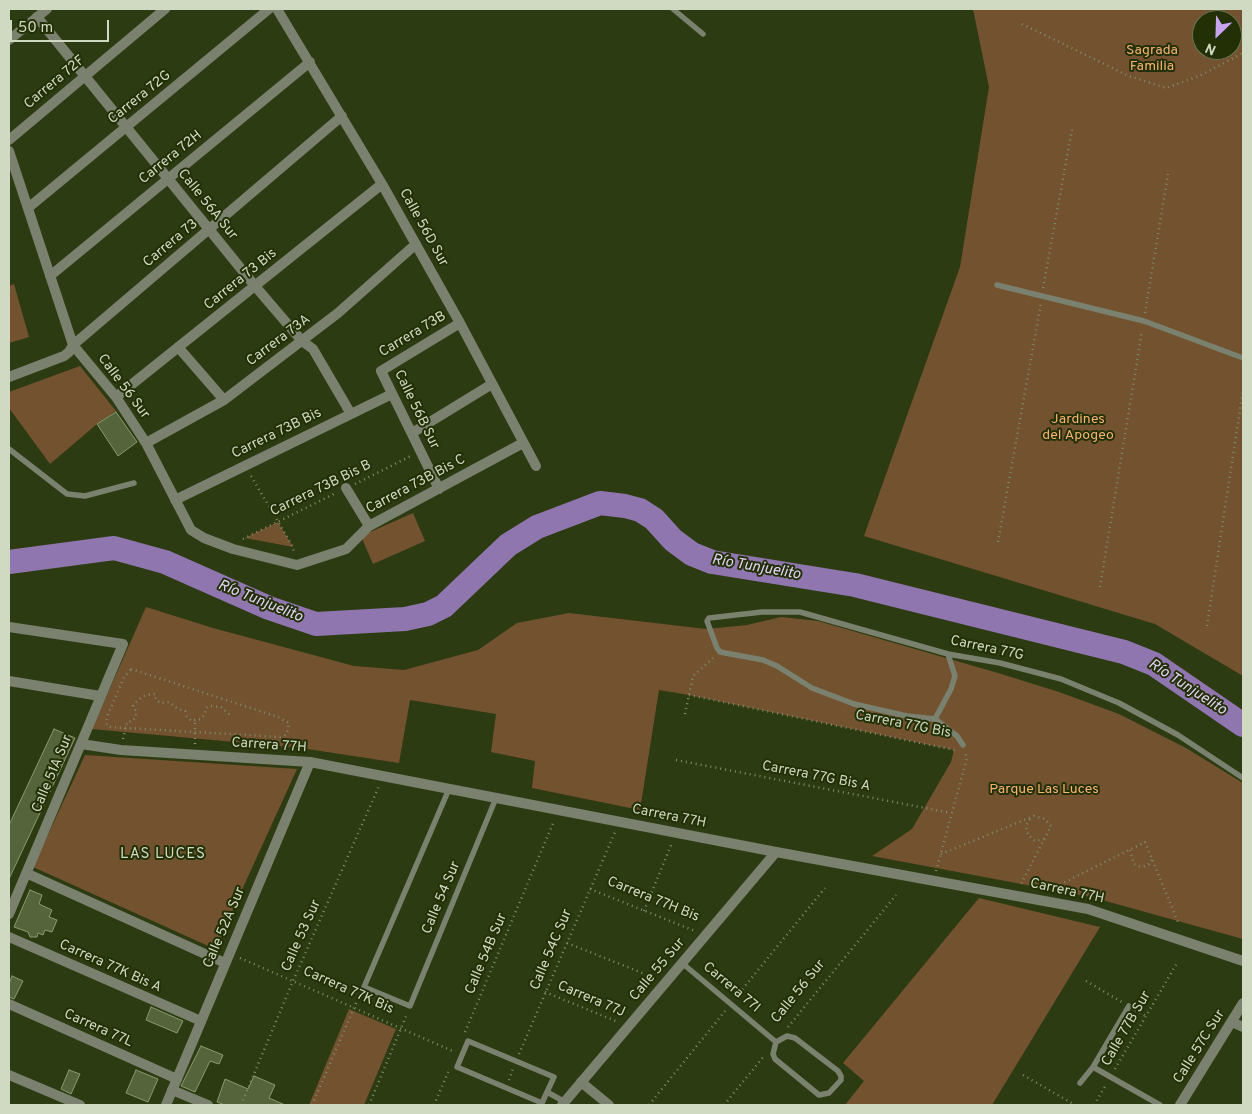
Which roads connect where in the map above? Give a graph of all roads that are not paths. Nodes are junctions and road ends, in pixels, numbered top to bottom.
1 (47, 9) edge
2 (165, 9) edge
3 (270, 9) edge
4 (277, 9) edge
5 (673, 9) edge
6 (37, 17) junction
7 (703, 34) dead end
8 (9, 40) edge
9 (310, 62) junction
10 (84, 76) junction
11 (342, 116) junction
12 (126, 127) junction
13 (9, 140) edge
14 (9, 150) edge
15 (167, 178) junction
16 (382, 184) junction
17 (28, 208) junction
18 (209, 229) junction
19 (416, 244) junction
20 (50, 276) junction
21 (997, 285) dead end
22 (255, 286) junction
23 (460, 323) junction
24 (302, 341) junction
25 (73, 345) junction
26 (178, 347) junction
27 (1243, 358) edge
28 (381, 371) joint
29 (9, 377) edge
30 (492, 384) junction
31 (392, 394) junction
32 (116, 397) junction
33 (224, 400) junction
34 (351, 414) junction
35 (412, 433) junction
36 (146, 443) junction
37 (523, 443) junction
38 (9, 449) edge
39 (536, 466) dead end
40 (134, 483) dead end
41 (346, 488) road end
42 (439, 489) junction
43 (175, 500) junction
44 (369, 526) junction
45 (297, 565) joint
46 (707, 620) joint
47 (9, 627) edge
48 (948, 654) junction
49 (9, 681) edge
50 (100, 696) junction
51 (935, 719) junction
52 (81, 744) junction
53 (963, 745) road end
54 (310, 762) junction
55 (1243, 778) edge
56 (449, 789) junction
57 (496, 798) junction
58 (776, 852) junction
59 (26, 873) junction
60 (9, 914) edge
61 (9, 937) edge
62 (228, 958) junction
63 (1243, 961) edge
64 (682, 963) junction
65 (1243, 1003) edge
66 (9, 1004) edge
67 (1129, 1006) road end
68 (201, 1021) junction
69 (1232, 1022) junction
70 (1243, 1027) edge
71 (776, 1042) junction
72 (1093, 1067) junction
73 (9, 1075) edge
74 (177, 1079) junction
75 (581, 1082) junction
76 (1080, 1083) dead end
77 (172, 1090) junction
78 (547, 1092) junction
79 (564, 1103) edge
80 (80, 1105) edge
81 (166, 1105) edge
82 (208, 1105) edge
83 (608, 1105) edge
84 (1160, 1105) edge
85 (1180, 1105) edge

1 - 6 street
2 - 10 street, Carrera 72F
3 - 12 street, Carrera 72G
4 - 9 street, Calle 56D Sur
5 - 7 lane
6 - 8 street
6 - 10 street, Calle 56A Sur
9 - 11 street, Calle 56D Sur
9 - 15 street, Carrera 72H
10 - 12 street, Calle 56A Sur
10 - 13 street, Carrera 72F
11 - 16 street, Calle 56D Sur
11 - 18 street, Carrera 73
12 - 15 street, Calle 56A Sur
12 - 17 street, Carrera 72G
14 - 17 street, Calle 56 Sur
15 - 18 street, Calle 56A Sur
15 - 20 street, Carrera 72H
16 - 19 street, Calle 56D Sur
16 - 22 street, Carrera 73 Bis
17 - 20 street, Calle 56 Sur
18 - 22 street, Calle 56A Sur
18 - 25 street, Carrera 73
19 - 23 street, Calle 56D Sur
19 - 24 street, Carrera 73A
20 - 25 street, Calle 56 Sur
21 - 27 lane
22 - 24 street, Calle 56A Sur
22 - 26 street, Carrera 73 Bis
23 - 28 street, Carrera 73B
23 - 30 street, Calle 56D Sur
24 - 33 street, Carrera 73A
24 - 34 street, Calle 56A Sur
25 - 29 street, Carrera 73
25 - 32 street, Calle 56 Sur
26 - 32 street, Carrera 73 Bis
26 - 33 street
28 - 31 street, Calle 56B Sur
30 - 35 street
30 - 37 street, Calle 56D Sur
31 - 34 street, Carrera 73B Bis
31 - 35 street, Calle 56B Sur
32 - 36 street, Calle 56 Sur
33 - 36 street, Carrera 73A
34 - 43 street, Carrera 73B Bis
35 - 42 street, Calle 56B Sur
36 - 43 street, Calle 56 Sur
37 - 39 street, Calle 56D Sur
37 - 42 street, Carrera 73B Bis C
38 - 40 lane
41 - 44 street
42 - 44 street, Carrera 73B Bis C
43 - 45 street, Calle 56 Sur
44 - 45 street, Carrera 73B Bis C
46 - 48 lane, Carrera 77G
46 - 51 lane, Carrera 77G Bis
47 - 50 street, Calle 51A Sur
48 - 51 lane
48 - 55 lane, Carrera 77G
49 - 50 street
50 - 52 street, Calle 51A Sur
51 - 53 lane, Carrera 77G Bis
52 - 54 street, Carrera 77H
52 - 59 street, Calle 51A Sur
54 - 56 street, Carrera 77H
54 - 62 street, Calle 52A Sur
56 - 57 street, Carrera 77H
56 - 57 lane, Calle 54 Sur
57 - 58 street, Carrera 77H
58 - 63 street, Carrera 77H
58 - 64 street, Calle 55 Sur
59 - 60 street, Calle 51A Sur
59 - 62 street
61 - 68 street, Carrera 77K Bis A
62 - 68 street, Calle 52A Sur
64 - 71 lane, Carrera 77I
64 - 75 street, Calle 55 Sur
65 - 69 street, Calle 57C Sur
66 - 74 street, Carrera 77L
67 - 72 lane
68 - 74 street, Calle 52A Sur
69 - 70 street
69 - 85 street, Calle 57C Sur
71 - 71 lane
72 - 76 lane
72 - 84 lane
73 - 80 street
74 - 77 street, Calle 52A Sur
75 - 79 street, Calle 55 Sur
75 - 83 street
77 - 81 street, Calle 52A Sur
77 - 82 street
78 - 78 lane
78 - 79 lane

